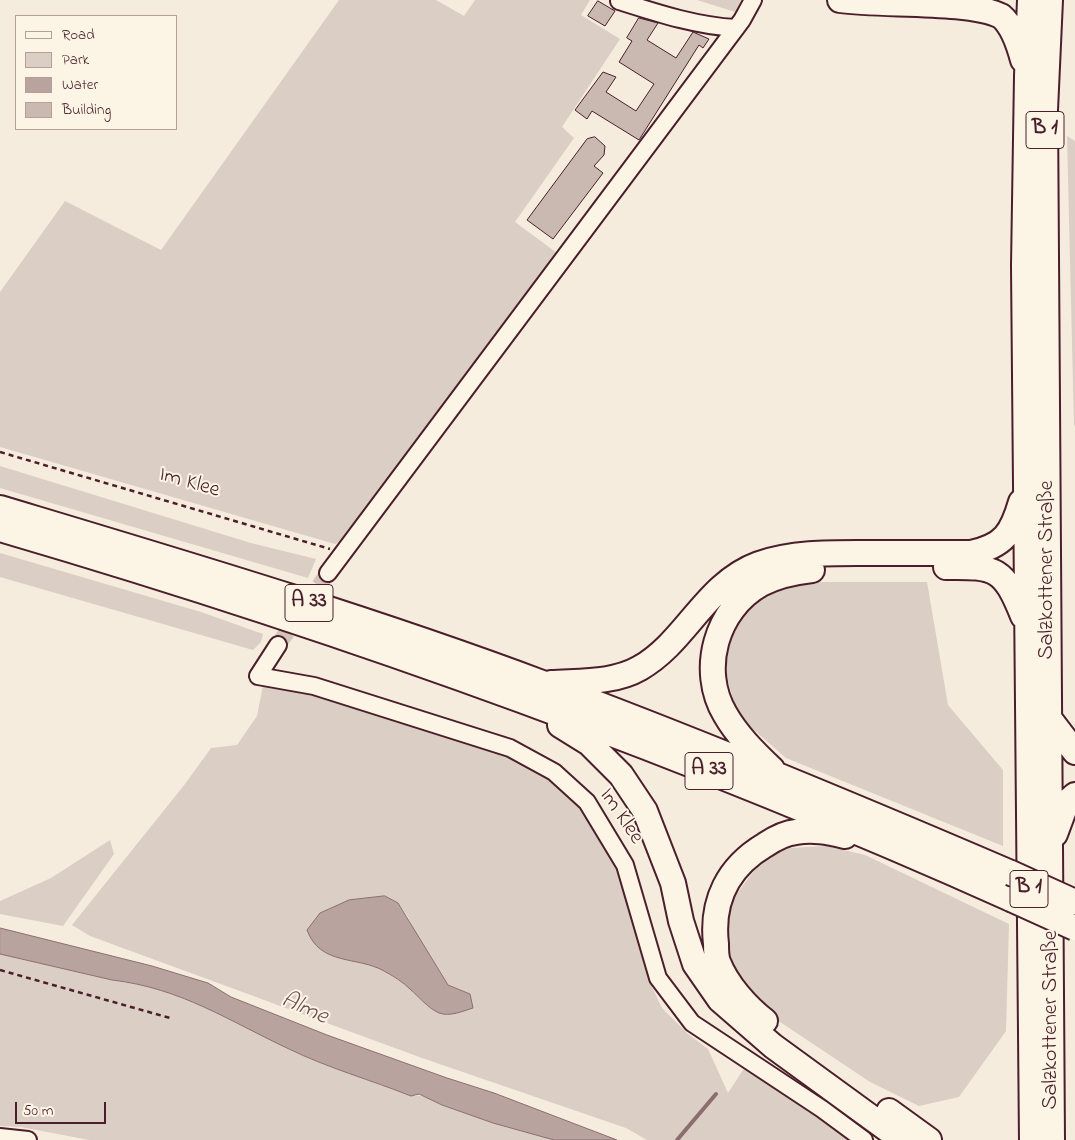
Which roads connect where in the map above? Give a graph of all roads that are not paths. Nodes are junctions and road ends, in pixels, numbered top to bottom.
1 (753, 0) edge
2 (840, 0) edge
3 (1030, 0) edge
4 (1050, 0) edge
5 (957, 1) edge
6 (619, 2) dead end
7 (736, 28) junction
8 (1027, 76) junction
9 (1026, 481) junction
10 (0, 508) edge
11 (0, 529) edge
12 (328, 573) tunnel mouth
13 (1027, 625) junction
14 (278, 645) tunnel mouth
15 (545, 684) junction
16 (516, 697) junction
17 (1048, 718) junction
18 (1075, 752) edge
19 (780, 777) junction
20 (1075, 794) edge
21 (900, 849) junction
22 (1051, 850) junction
23 (1075, 902) edge
24 (1075, 928) edge
25 (1028, 1135) edge
26 (0, 1137) edge
27 (28, 1140) edge
28 (864, 1140) edge
29 (902, 1140) edge
30 (929, 1140) edge
31 (1052, 1140) edge

1 - 7 street
2 - 5 highway
3 - 8 highway, Salzkottener Straße / B 1
4 - 17 highway, Salzkottener Straße / B 1
5 - 8 highway
6 - 7 street
7 - 12 street
8 - 9 highway, Salzkottener Straße / B 1
9 - 13 highway, Salzkottener Straße / B 1
9 - 15 highway
10 - 15 highway, A 33
11 - 16 highway, A 33
13 - 19 highway
13 - 25 highway, Salzkottener Straße / B 1
14 - 28 street, Im Klee
15 - 19 highway, A 33
16 - 21 highway, A 33
16 - 29 highway
17 - 18 highway
17 - 22 highway, Salzkottener Straße / B 1
19 - 23 highway, A 33, bridge
20 - 22 highway
21 - 24 highway, A 33, bridge
21 - 30 highway
22 - 31 highway, Salzkottener Straße / B 1
26 - 27 street

